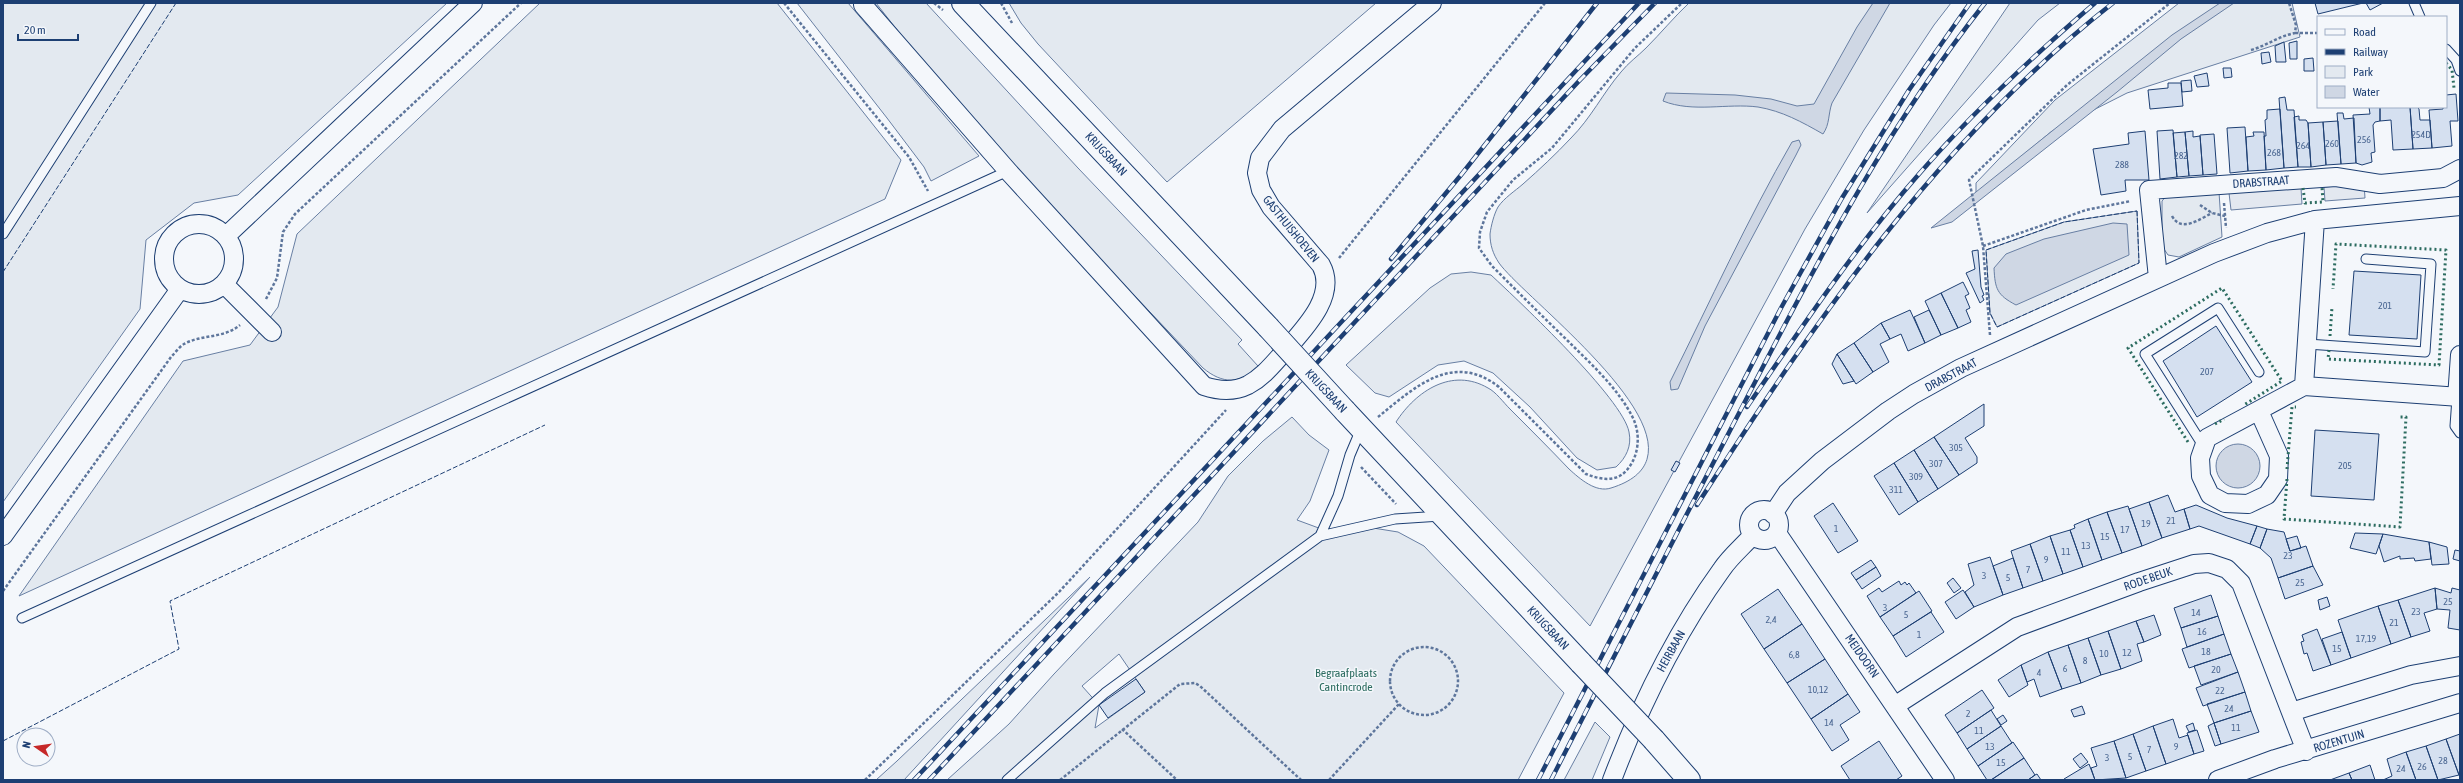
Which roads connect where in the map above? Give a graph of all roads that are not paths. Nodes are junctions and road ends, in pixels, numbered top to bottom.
1 (151, 3) edge
2 (473, 3) edge
3 (963, 3) edge
4 (1432, 3) edge
5 (2414, 3) edge
6 (863, 4) dead end
7 (2420, 16) edge
8 (2447, 50) edge
9 (2460, 71) edge
10 (2460, 170) edge
11 (1008, 171) junction
12 (2460, 206) edge
13 (2315, 220) junction
14 (3, 234) edge
15 (226, 236) junction
16 (2366, 259) dead end
17 (2158, 278) junction
18 (224, 284) junction
19 (180, 289) junction
20 (272, 332) dead end
21 (2307, 344) junction
22 (2460, 356) edge
23 (2258, 372) dead end
24 (2304, 386) junction
25 (2459, 397) edge
26 (2259, 411) junction
27 (1361, 429) junction
28 (2460, 433) edge
29 (2204, 447) junction
30 (1773, 514) junction
31 (1444, 516) junction
32 (1777, 533) junction
33 (3, 536) edge
34 (1320, 536) junction
35 (1752, 536) junction
36 (22, 618) dead end
37 (2460, 666) edge
38 (2460, 703) edge
39 (1896, 705) junction
40 (2291, 712) junction
41 (2306, 751) junction
42 (1007, 780) edge
43 (1612, 780) edge
44 (1689, 780) edge
45 (1945, 780) edge
46 (2218, 780) edge

1 - 14 lane
2 - 15 street
3 - 27 main road, KRIJGSBAAN, bridge
4 - 11 street, GASTHUISHOEVEN
5 - 7 lane
6 - 11 street
8 - 9 lane
10 - 17 street, DRABSTRAAT
11 - 36 lane
12 - 13 street, DRABSTRAAT
13 - 17 street, DRABSTRAAT
13 - 21 street
15 - 18 street
15 - 19 street
16 - 21 lane
17 - 30 street, DRABSTRAAT
18 - 19 street
18 - 20 street
19 - 33 street
21 - 24 street
22 - 25 street
23 - 29 lane
24 - 25 street
24 - 26 street
25 - 28 lane
26 - 29 street
26 - 29 street
27 - 31 main road, KRIJGSBAAN
27 - 34 lane
30 - 32 street
30 - 35 street
31 - 34 lane
31 - 44 main road, KRIJGSBAAN, bridge
32 - 35 street
32 - 39 street, MEIDOORN
34 - 42 lane
35 - 43 street, HEIRBAAN
37 - 40 street
38 - 41 street, ROZENTUIN
39 - 40 street, RODE BEUK
39 - 45 street, MEIDOORN
40 - 41 street, RODE BEUK
41 - 46 street, ROZENTUIN

